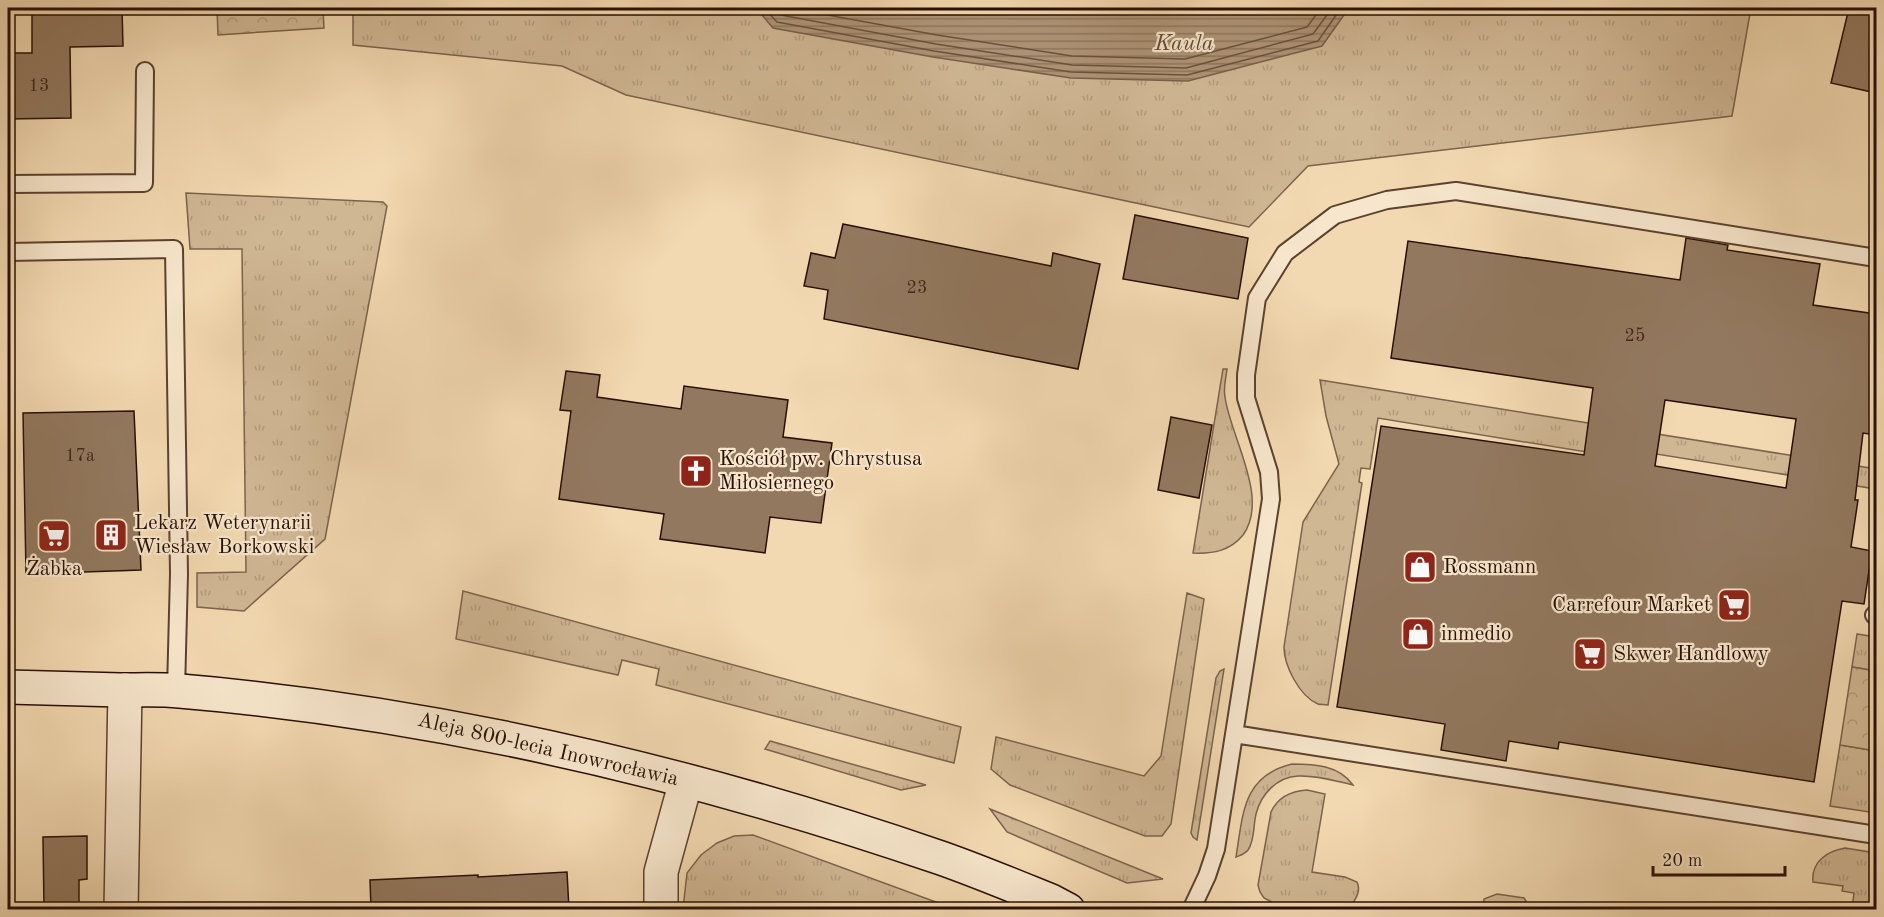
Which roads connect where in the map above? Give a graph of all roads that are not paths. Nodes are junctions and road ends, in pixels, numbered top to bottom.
1 (146, 71) dead end
2 (8, 184) edge
3 (8, 252) edge
4 (1876, 258) edge
5 (8, 687) edge
6 (125, 690) junction
7 (176, 690) junction
8 (1234, 734) junction
9 (686, 782) junction
10 (1876, 835) edge
11 (121, 909) edge
12 (661, 909) edge
13 (1068, 909) edge
14 (1191, 909) edge

1 - 2 lane
3 - 7 lane
4 - 8 lane
5 - 6 street, Aleja 800-lecia Inowrocławia
6 - 7 street, Aleja 800-lecia Inowrocławia
6 - 11 street
7 - 9 street, Aleja 800-lecia Inowrocławia
8 - 10 lane
8 - 14 lane
9 - 12 street
9 - 13 street, Aleja 800-lecia Inowrocławia

